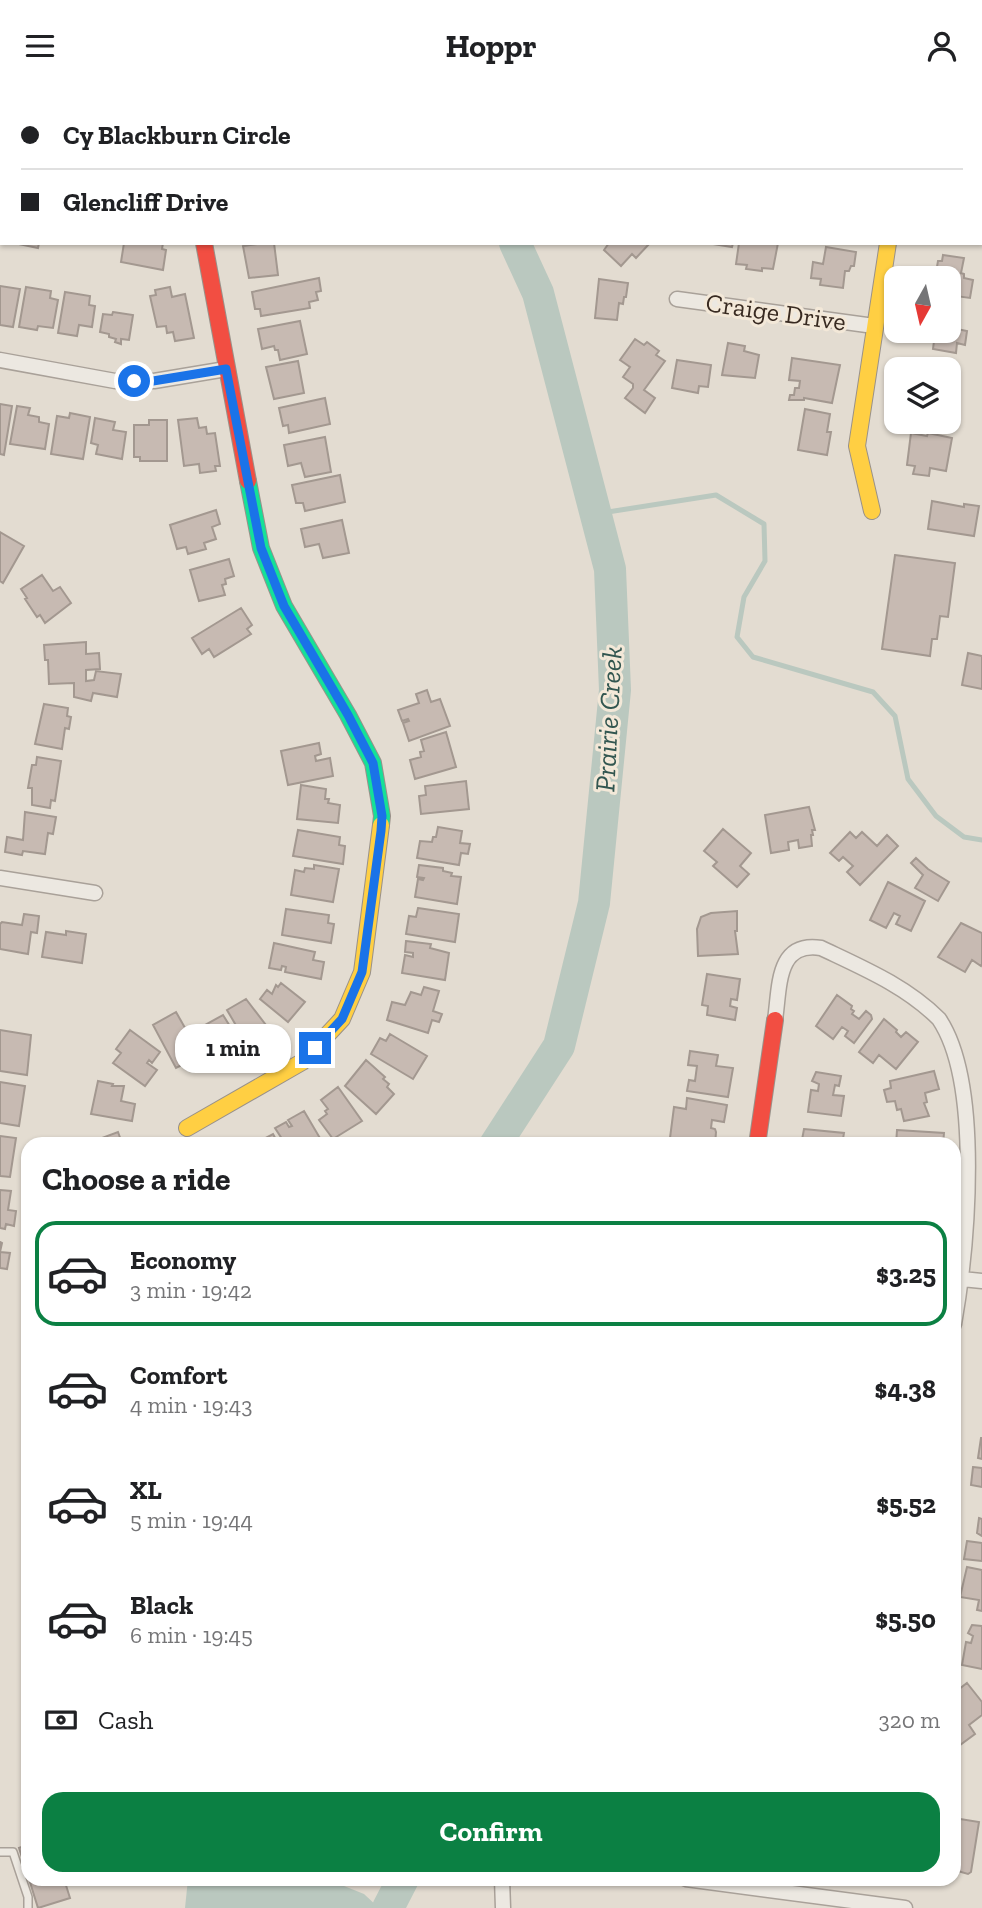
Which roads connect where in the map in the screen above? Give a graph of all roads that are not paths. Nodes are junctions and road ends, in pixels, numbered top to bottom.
1 (204, 245) edge
2 (888, 245) edge
3 (677, 299) dead end
4 (874, 325) junction
5 (0, 360) edge
6 (226, 369) junction
7 (872, 511) dead end
8 (0, 878) edge
9 (95, 893) dead end
10 (775, 1020) joint
11 (187, 1128) dead end
12 (758, 1137) edge
13 (962, 1279) junction
14 (982, 1281) edge
15 (961, 1285) edge
16 (0, 1851) edge
17 (21, 1876) edge
18 (24, 1886) edge
19 (502, 1886) edge
20 (739, 1886) edge
21 (28, 1908) edge
22 (503, 1908) edge
23 (905, 1908) edge

1 - 6 street
2 - 4 street
3 - 4 street, Craige Drive
4 - 7 street
5 - 6 street
6 - 11 street
8 - 9 street
10 - 12 street
10 - 13 street
13 - 14 street
13 - 15 street
16 - 17 lane
18 - 21 lane
19 - 22 street
20 - 23 street

